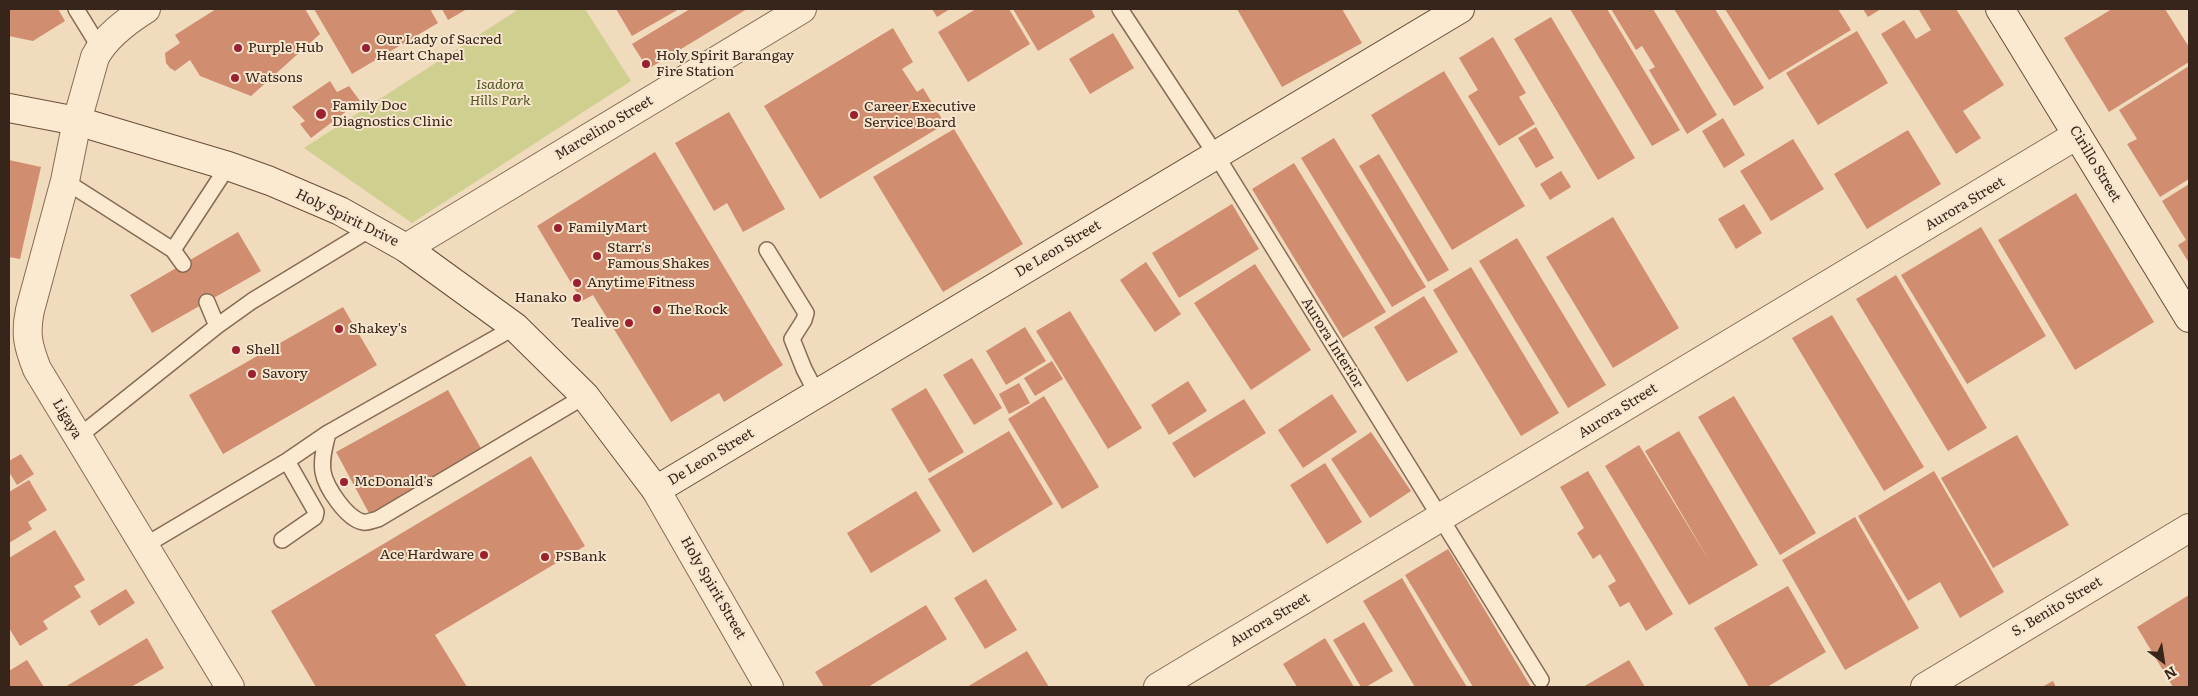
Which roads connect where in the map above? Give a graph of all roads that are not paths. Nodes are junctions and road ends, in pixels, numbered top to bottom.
1 (76, 9) edge
2 (146, 9) edge
3 (802, 9) edge
4 (1120, 9) edge
5 (1460, 9) edge
6 (2000, 9) edge
7 (100, 48) junction
8 (9, 108) edge
9 (77, 122) junction
10 (2077, 135) junction
11 (1216, 155) junction
12 (228, 166) junction
13 (65, 181) junction
14 (372, 228) junction
15 (406, 248) junction
16 (173, 250) junction
17 (767, 250) dead end
18 (183, 264) dead end
19 (207, 302) dead end
20 (2189, 318) edge
21 (218, 326) junction
22 (515, 327) junction
23 (817, 394) junction
24 (585, 396) junction
25 (328, 433) junction
26 (78, 437) junction
27 (287, 461) junction
28 (656, 490) junction
29 (1441, 518) junction
30 (2189, 528) edge
31 (282, 540) dead end
32 (144, 546) junction
33 (1541, 680) dead end
34 (230, 687) edge
35 (769, 687) edge
36 (1158, 687) edge
37 (1924, 687) edge

1 - 7 lane
2 - 7 street
3 - 15 street, Marcelino Street
4 - 11 lane, Aurora Interior
5 - 11 street, De Leon Street
6 - 10 street, Cirillo Street
7 - 9 street, Ligaya
8 - 9 street, Holy Spirit Drive
9 - 12 street, Holy Spirit Drive
9 - 13 street, Ligaya
10 - 20 street, Cirillo Street
10 - 29 street, Aurora Street
11 - 23 street, De Leon Street
11 - 29 lane, Aurora Interior
12 - 14 street, Holy Spirit Drive
12 - 16 lane
13 - 16 lane
13 - 26 street, Ligaya
14 - 15 street, Holy Spirit Drive
14 - 21 lane
15 - 22 street, Holy Spirit Drive
16 - 18 lane
17 - 23 lane
19 - 21 lane
21 - 26 lane
22 - 24 street, Holy Spirit Drive
22 - 25 lane
23 - 28 street, De Leon Street
24 - 25 lane
24 - 28 street, Holy Spirit Drive
25 - 27 lane
26 - 32 street, Ligaya
27 - 31 lane
27 - 32 lane
28 - 35 street, Holy Spirit Street
29 - 33 lane, Aurora Interior
29 - 36 street, Aurora Street
30 - 37 street, S. Benito Street
32 - 34 street, Ligaya

